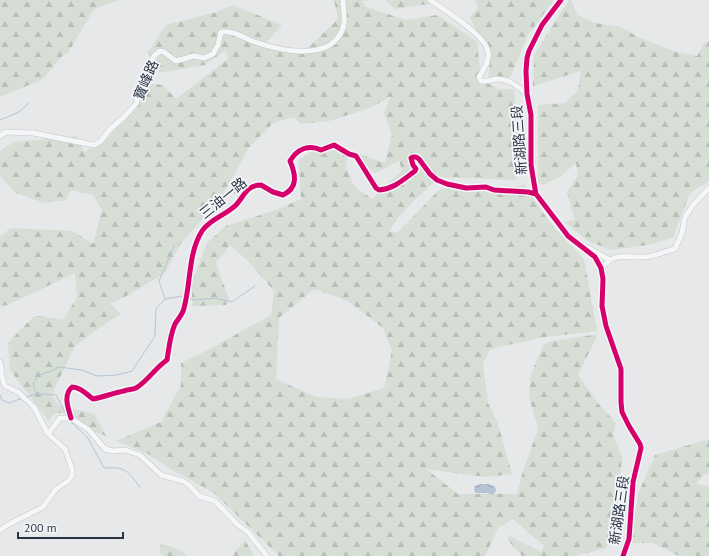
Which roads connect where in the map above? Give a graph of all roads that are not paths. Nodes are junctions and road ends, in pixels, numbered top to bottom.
1 (343, 0) edge
2 (430, 0) edge
3 (561, 0) edge
4 (527, 94) junction
5 (0, 136) edge
6 (709, 188) edge
7 (536, 194) junction
8 (574, 241) junction
9 (610, 260) junction
10 (601, 268) junction
11 (0, 362) edge
12 (71, 418) junction
13 (48, 434) junction
14 (0, 530) edge
15 (267, 556) edge
16 (623, 556) edge

1 - 5 street, 寶峰路
2 - 4 street
3 - 4 street, 新湖路三段
4 - 7 street, 新湖路三段
6 - 9 street
7 - 8 street, 新湖路三段
7 - 12 street, 三油一路
8 - 9 street
8 - 10 street, 新湖路三段
9 - 10 street
10 - 16 street, 新湖路三段
11 - 13 street
12 - 13 street
12 - 15 street
13 - 14 street

